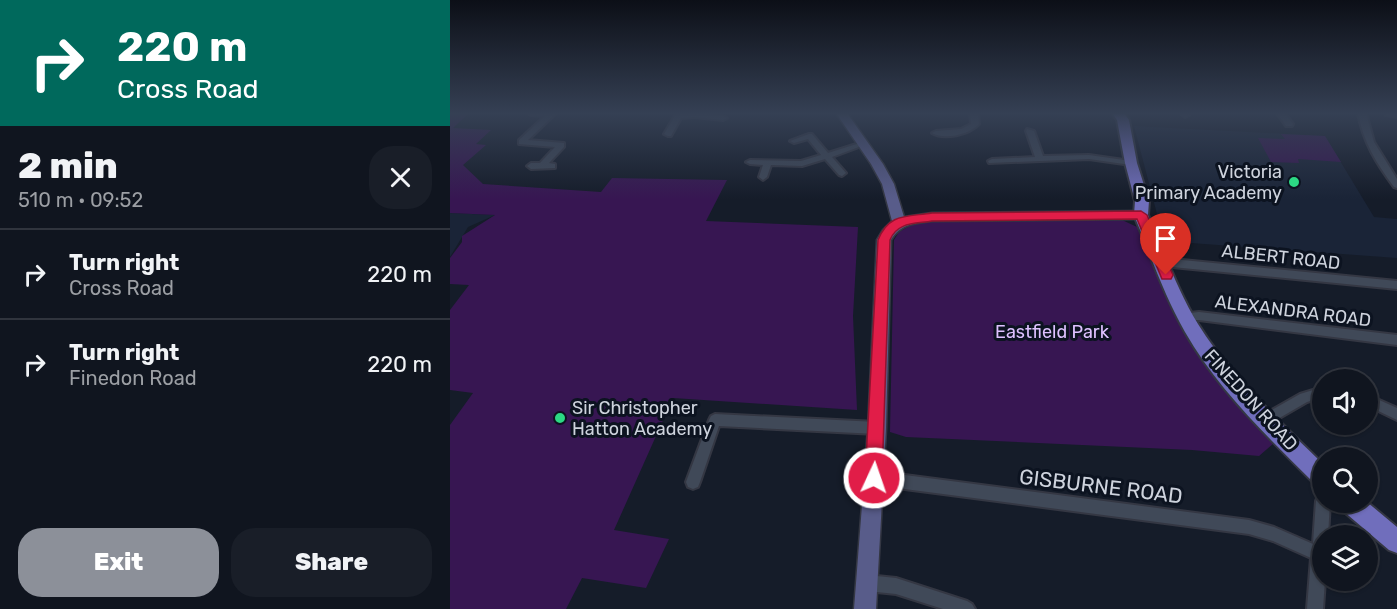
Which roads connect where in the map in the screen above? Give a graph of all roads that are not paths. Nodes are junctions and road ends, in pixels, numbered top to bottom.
1 (523, 141) edge
2 (814, 141) edge
3 (861, 141) edge
4 (1034, 141) edge
5 (1127, 141) edge
6 (1368, 141) edge
7 (863, 144) junction
8 (829, 156) junction
9 (1040, 158) junction
10 (992, 161) dead end
11 (750, 162) dead end
12 (1131, 163) junction
13 (768, 164) junction
14 (531, 166) dead end
15 (542, 166) junction
16 (552, 166) dead end
17 (842, 174) dead end
18 (763, 177) dead end
19 (1396, 182) edge
20 (1141, 215) junction
21 (899, 222) junction
22 (1162, 262) junction
23 (1397, 285) edge
24 (1185, 317) junction
25 (1397, 340) edge
26 (1312, 395) edge
27 (1378, 405) edge
28 (1397, 414) edge
29 (1265, 420) junction
30 (876, 428) junction
31 (1312, 467) edge
32 (874, 478) junction
33 (693, 482) dead end
34 (1363, 513) edge
35 (1397, 542) edge
36 (1312, 551) edge
37 (867, 584) junction
38 (1316, 591) edge
39 (865, 609) edge
40 (967, 609) edge
41 (1315, 609) edge

1 - 15 street
2 - 8 street
3 - 7 street
4 - 9 street
5 - 12 main road, FINEDON ROAD
6 - 19 street
7 - 8 street
7 - 21 street
8 - 13 street
8 - 17 street
9 - 10 street
9 - 12 street
11 - 13 street
12 - 20 main road, FINEDON ROAD
13 - 18 street
14 - 15 street
15 - 16 street
20 - 21 street
20 - 22 main road, FINEDON ROAD
21 - 30 street
22 - 23 street, ALBERT ROAD
22 - 24 main road, FINEDON ROAD
24 - 25 street, ALEXANDRA ROAD
24 - 29 main road, FINEDON ROAD
26 - 29 street
27 - 28 street
29 - 31 main road, FINEDON ROAD
30 - 32 street
30 - 33 street
32 - 36 street, GISBURNE ROAD
32 - 37 street
34 - 35 main road
37 - 39 street
37 - 40 street
38 - 41 street

